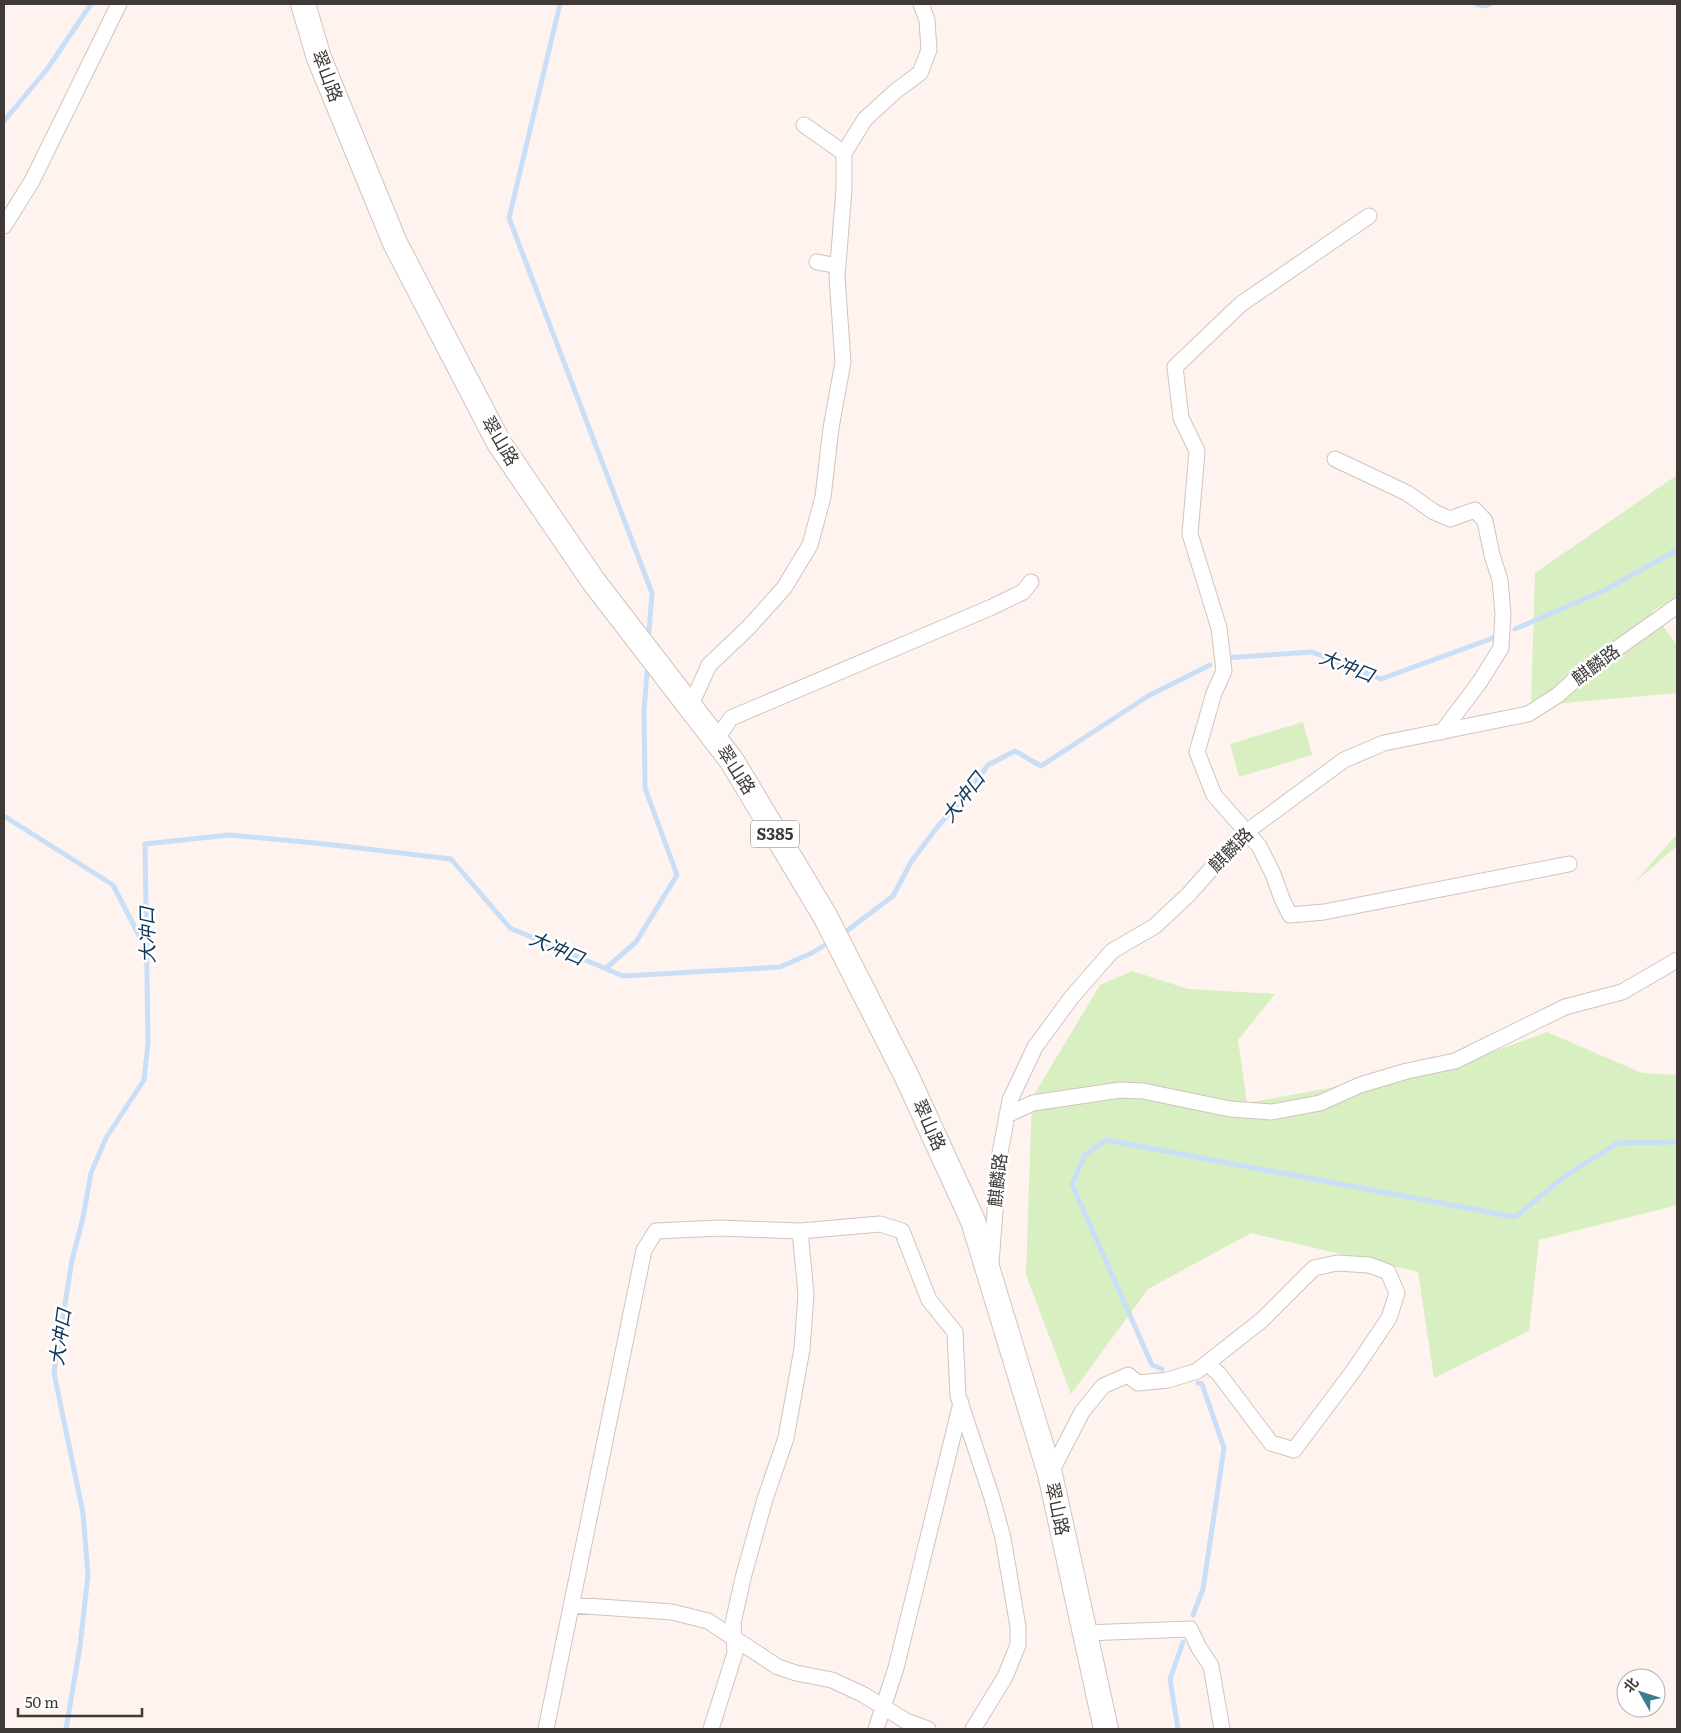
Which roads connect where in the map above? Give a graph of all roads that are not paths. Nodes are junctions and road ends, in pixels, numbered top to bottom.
1 (118, 4) edge
2 (303, 4) edge
3 (921, 4) edge
4 (804, 125) dead end
5 (844, 153) junction
6 (1369, 216) dead end
7 (4, 226) edge
8 (817, 262) dead end
9 (838, 266) junction
10 (1335, 459) dead end
11 (1031, 582) dead end
12 (1677, 606) edge
13 (690, 707) junction
14 (1442, 732) junction
15 (716, 740) junction
16 (1247, 832) junction
17 (1569, 864) dead end
18 (1677, 960) edge
19 (1007, 1115) junction
20 (800, 1231) junction
21 (990, 1280) junction
22 (1207, 1363) junction
23 (961, 1403) junction
24 (1050, 1474) junction
25 (571, 1605) junction
26 (1084, 1633) junction
27 (734, 1638) junction
28 (883, 1708) junction
29 (546, 1729) edge
30 (711, 1729) edge
31 (876, 1729) edge
32 (928, 1729) edge
33 (973, 1729) edge
34 (1106, 1729) edge
35 (1222, 1729) edge

1 - 7 street
2 - 13 main road, 翠山路 / S385
3 - 5 street
4 - 5 street
5 - 9 street
6 - 16 street
8 - 9 street
9 - 13 street
10 - 14 street
11 - 15 street
12 - 14 street, 麒麟路
13 - 15 main road, 翠山路 / S385
14 - 16 street, 麒麟路
15 - 21 main road, 翠山路 / S385
16 - 17 street
16 - 19 street, 麒麟路
18 - 19 street
19 - 21 street, 麒麟路
20 - 23 street
20 - 25 street
20 - 27 street
21 - 24 main road, 翠山路 / S385
22 - 22 street
22 - 24 street
23 - 28 street
23 - 33 street
24 - 26 main road, 翠山路 / S385
25 - 27 street
25 - 29 street
26 - 34 main road, 翠山路 / S385
26 - 35 street
27 - 28 street
27 - 30 street
28 - 31 street
28 - 32 street

